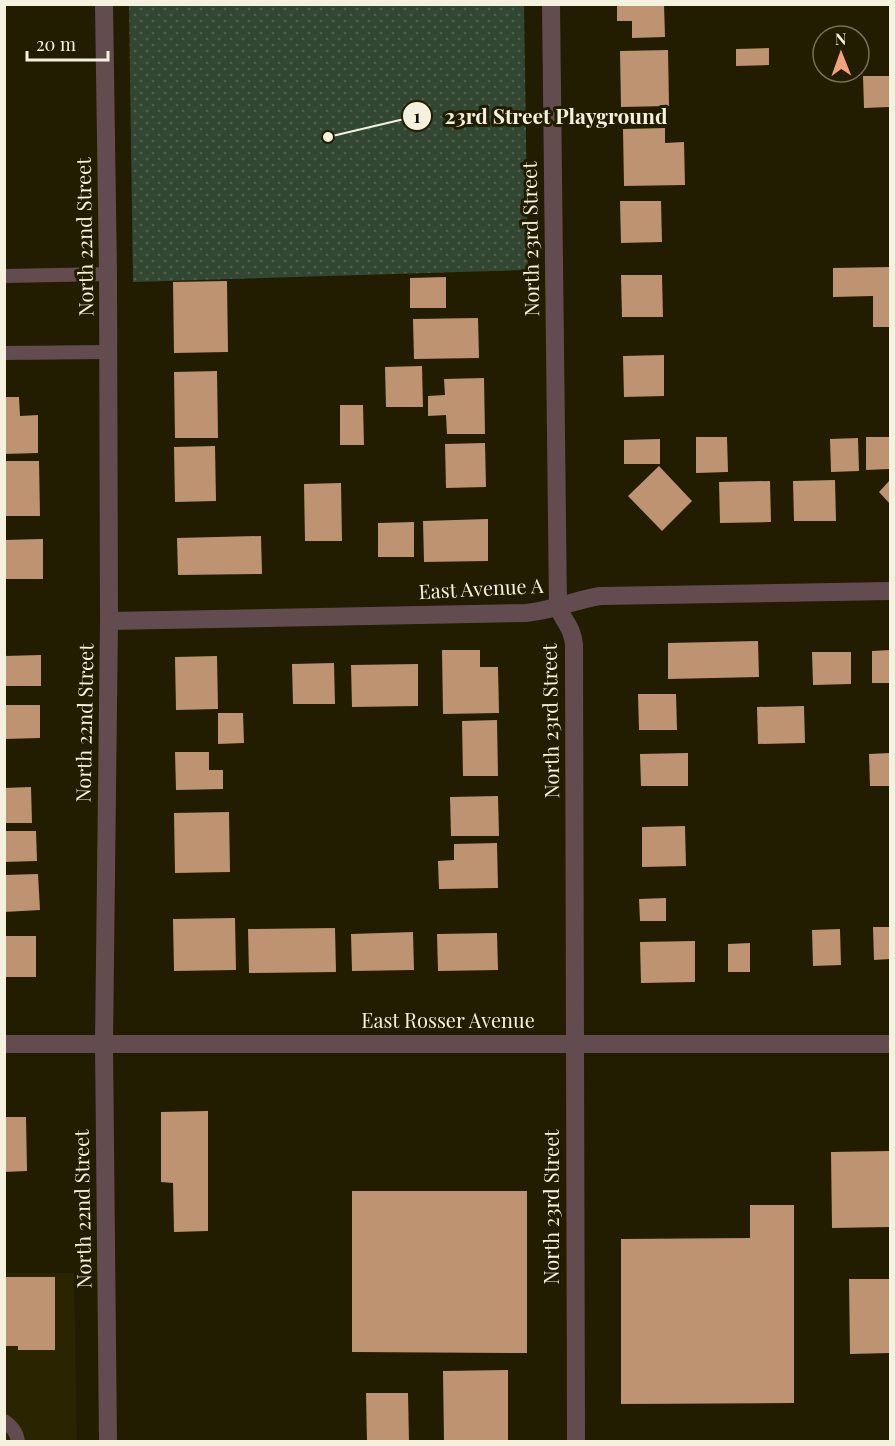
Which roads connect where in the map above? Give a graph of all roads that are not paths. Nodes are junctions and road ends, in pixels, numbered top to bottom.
1 (104, 4) edge
2 (551, 4) edge
3 (108, 274) junction
4 (4, 276) edge
5 (108, 352) junction
6 (4, 353) edge
7 (891, 591) edge
8 (558, 607) junction
9 (109, 621) junction
10 (4, 1044) edge
11 (104, 1044) junction
12 (574, 1044) junction
13 (891, 1044) edge
14 (4, 1422) edge
15 (18, 1442) edge
16 (108, 1442) edge
17 (576, 1442) edge

1 - 3 street, North 22nd Street
2 - 8 street, North 23rd Street
3 - 4 lane
3 - 5 street, North 22nd Street
5 - 6 lane
5 - 9 street, North 22nd Street
7 - 8 street, East Avenue A
8 - 9 street, East Avenue A
8 - 12 street, North 23rd Street
9 - 11 street, North 22nd Street
10 - 11 street, East Rosser Avenue
11 - 12 street, East Rosser Avenue
11 - 16 street, North 22nd Street
12 - 13 street, East Rosser Avenue
12 - 17 street, North 23rd Street
14 - 15 lane

